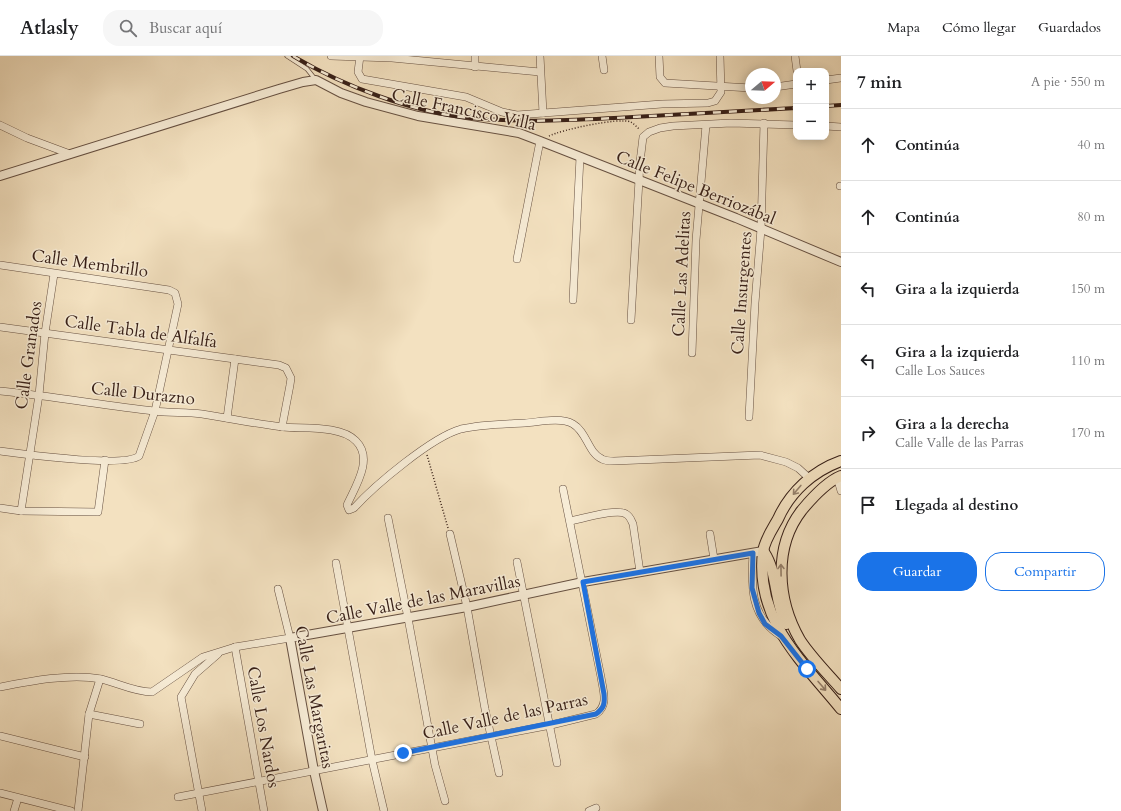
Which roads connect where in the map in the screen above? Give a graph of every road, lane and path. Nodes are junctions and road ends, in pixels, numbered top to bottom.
1 (287, 56) edge
2 (331, 56) edge
3 (475, 56) edge
4 (540, 56) edge
5 (602, 56) edge
6 (659, 56) edge
7 (720, 56) edge
8 (795, 56) edge
9 (360, 57) edge
10 (420, 59) edge
11 (475, 66) junction
12 (796, 68) edge
13 (604, 70) dead end
14 (540, 72) junction
15 (841, 78) edge
16 (316, 80) junction
17 (829, 80) edge
18 (793, 84) edge
19 (722, 86) junction
20 (781, 86) edge
21 (745, 88) edge
22 (543, 113) junction
23 (764, 123) junction
24 (0, 125) edge
25 (706, 125) junction
26 (793, 125) edge
27 (829, 126) edge
28 (841, 127) edge
29 (643, 137) junction
30 (540, 141) junction
31 (70, 154) junction
32 (580, 157) junction
33 (0, 176) edge
34 (639, 180) junction
35 (700, 203) junction
36 (761, 229) junction
37 (517, 259) dead end
38 (841, 262) edge
39 (0, 265) edge
40 (54, 274) junction
41 (573, 300) dead end
42 (631, 320) dead end
43 (0, 327) edge
44 (45, 333) junction
45 (169, 350) junction
46 (692, 353) dead end
47 (235, 359) junction
48 (0, 391) edge
49 (39, 395) junction
50 (155, 411) junction
51 (749, 417) dead end
52 (227, 418) junction
53 (282, 427) junction
54 (425, 449) junction
55 (0, 451) edge
56 (29, 455) junction
57 (105, 460) junction
58 (841, 461) edge
59 (839, 477) edge
60 (809, 478) junction
61 (563, 489) dead end
62 (841, 491) edge
63 (0, 508) edge
64 (21, 511) junction
65 (388, 518) dead end
66 (570, 521) junction
67 (450, 534) joint
68 (710, 534) dead end
69 (758, 552) junction
70 (714, 559) junction
71 (517, 562) dead end
72 (336, 563) dead end
73 (640, 572) junction
74 (583, 582) junction
75 (278, 589) dead end
76 (524, 595) junction
77 (467, 607) junction
78 (408, 618) junction
79 (349, 629) junction
80 (290, 638) junction
81 (800, 640) junction
82 (235, 647) junction
83 (222, 650) junction
84 (100, 679) junction
85 (0, 687) edge
86 (841, 690) edge
87 (841, 710) edge
88 (89, 714) junction
89 (140, 724) dead end
90 (551, 725) junction
91 (491, 735) junction
92 (0, 736) edge
93 (432, 747) junction
94 (85, 757) junction
95 (372, 760) junction
96 (558, 763) dead end
97 (314, 771) junction
98 (499, 773) dead end
99 (258, 782) junction
100 (0, 793) edge
101 (199, 793) junction
102 (178, 797) dead end
103 (18, 798) junction
104 (445, 801) dead end
105 (14, 811) edge
106 (71, 811) edge
107 (78, 811) edge
108 (202, 811) edge
109 (264, 811) edge
110 (323, 811) edge
111 (384, 811) edge

1 - 16 lane
2 - 9 street
3 - 11 street
4 - 14 street
5 - 13 street
6 - 19 street
7 - 19 street
8 - 12 street
9 - 10 street
9 - 22 street, Calle Francisco Villa
10 - 11 street
11 - 14 street
14 - 22 street
15 - 17 street
16 - 30 street, Calle Francisco Villa
16 - 31 street
18 - 20 street
19 - 21 street
19 - 22 street, Calle Francisco Villa
23 - 25 street
23 - 26 street
23 - 36 street, Calle Insurgentes
24 - 31 street
25 - 29 street
25 - 35 street, Calle Las Adelitas
27 - 28 street
29 - 30 path, Calle Francisco Villa
29 - 34 street
30 - 32 street, Calle Felipe Berriozábal
30 - 37 street
31 - 33 street
32 - 34 street, Calle Felipe Berriozábal
32 - 41 street
34 - 35 street, Calle Felipe Berriozábal
34 - 42 street
35 - 36 street, Calle Felipe Berriozábal
35 - 46 street, Calle Las Adelitas
36 - 38 street, Calle Felipe Berriozábal
36 - 51 street, Calle Insurgentes
39 - 40 street, Calle Membrillo
40 - 44 street, Calle Granados
40 - 45 street, Calle Membrillo
43 - 44 street, Calle Tabla de Alfalfa
44 - 45 street, Calle Tabla de Alfalfa
44 - 49 street, Calle Granados
45 - 47 street, Calle Tabla de Alfalfa
45 - 50 street
47 - 52 street
47 - 53 street, Calle Tabla de Alfalfa
48 - 49 street, Calle Durazno
49 - 50 street, Calle Durazno
49 - 56 street, Calle Granados
50 - 52 street, Calle Durazno
50 - 57 street
52 - 53 street, Calle Durazno
53 - 54 street, Calle Durazno
54 - 60 street
54 - 67 path
55 - 56 street
56 - 57 street
56 - 64 street, Calle Granados
57 - 64 street
58 - 60 main road
59 - 62 street
59 - 69 main road
81 -> 59 main road
60 -> 69 main road
61 - 66 street
63 - 64 street
65 - 78 street
66 - 73 street
66 - 74 street
67 - 77 street
68 - 70 street
69 - 70 street, Calle Valle de las Maravillas
69 - 81 main road
69 -> 87 main road
70 - 73 street, Calle Valle de las Maravillas
71 - 76 street
72 - 79 street
73 - 74 street, Calle Valle de las Maravillas
74 - 76 street, Calle Valle de las Maravillas
74 - 90 street, Calle Valle de las Parras
75 - 80 street, Calle Las Margaritas
76 - 77 street, Calle Valle de las Maravillas
76 - 90 street
77 - 78 street, Calle Valle de las Maravillas
77 - 91 street
78 - 79 street, Calle Valle de las Maravillas
78 - 93 street
79 - 80 street, Calle Valle de las Maravillas
79 - 95 street
80 - 82 street, Calle Valle de las Maravillas
80 - 97 street, Calle Las Margaritas
81 - 86 main road
82 - 83 street, Calle Valle de las Maravillas
82 - 99 street, Calle Los Nardos
83 - 84 street, Calle Valle de las Maravillas
83 - 101 street
84 - 85 street, Calle Valle de las Maravillas
84 - 88 street
88 - 89 street
88 - 94 street
90 - 91 street, Calle Valle de las Parras
90 - 96 street
91 - 93 street, Calle Valle de las Parras
91 - 98 street
92 - 94 street
93 - 95 street, Calle Valle de las Parras
93 - 104 street
94 - 107 street
95 - 97 street, Calle Valle de las Parras
95 - 111 street
97 - 99 street, Calle Valle de las Parras
97 - 110 street, Calle Las Margaritas
99 - 101 street, Calle Valle de las Parras
99 - 109 street, Calle Los Nardos
100 - 103 street
101 - 102 street, Calle Valle de las Parras
101 - 108 street
103 - 105 street
103 - 106 street

